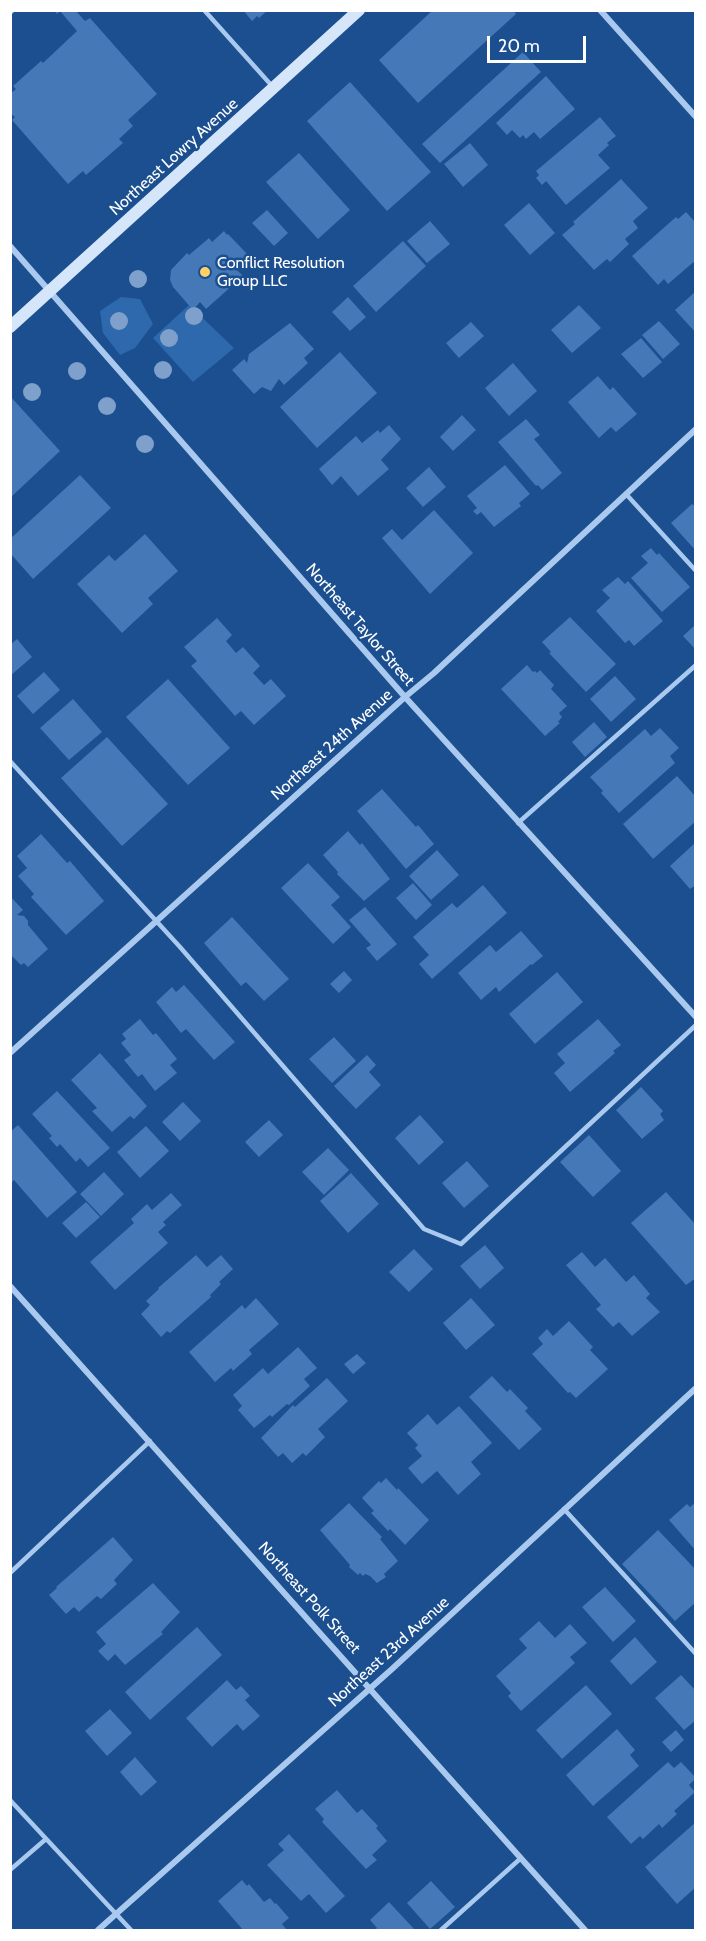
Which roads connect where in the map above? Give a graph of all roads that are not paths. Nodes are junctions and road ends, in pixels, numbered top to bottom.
1 (204, 10) edge
2 (359, 10) edge
3 (600, 10) edge
4 (274, 88) junction
5 (696, 117) edge
6 (10, 246) edge
7 (50, 292) junction
8 (10, 327) edge
9 (696, 429) edge
10 (626, 494) junction
11 (696, 571) edge
12 (696, 665) edge
13 (405, 697) junction
14 (10, 761) edge
15 (518, 823) junction
16 (156, 921) junction
17 (696, 1017) edge
18 (696, 1025) edge
19 (10, 1053) edge
20 (10, 1286) edge
21 (696, 1388) edge
22 (150, 1441) junction
23 (564, 1509) junction
24 (10, 1573) edge
25 (696, 1654) edge
26 (371, 1688) junction
27 (10, 1800) edge
28 (46, 1839) junction
29 (521, 1858) junction
30 (10, 1870) edge
31 (115, 1914) junction
32 (98, 1930) edge
33 (131, 1930) edge
34 (441, 1930) edge
35 (585, 1930) edge

1 - 4 lane
2 - 4 main road, Northeast Lowry Avenue
3 - 5 street
4 - 7 main road, Northeast Lowry Avenue
6 - 7 street, Northeast Taylor Street
7 - 8 main road, Northeast Lowry Avenue
7 - 13 street, Northeast Taylor Street
9 - 10 street, Northeast 24th Avenue
10 - 11 lane
10 - 13 street, Northeast 24th Avenue
12 - 15 lane
13 - 15 street, Northeast Taylor Street
13 - 16 street, Northeast 24th Avenue
14 - 16 lane
15 - 17 street, Northeast Taylor Street
16 - 18 lane
16 - 19 street, Northeast 24th Avenue
20 - 22 street, Northeast Polk Street
21 - 23 street, Northeast 23rd Avenue
22 - 24 lane
22 - 26 street, Northeast Polk Street
23 - 25 lane
23 - 26 street, Northeast 23rd Avenue
26 - 29 street, Northeast Polk Street
26 - 31 street, Northeast 23rd Avenue
27 - 28 lane
28 - 30 lane
28 - 31 lane
29 - 34 lane
29 - 35 street, Northeast Polk Street
31 - 32 street, Northeast 23rd Avenue
31 - 33 lane

